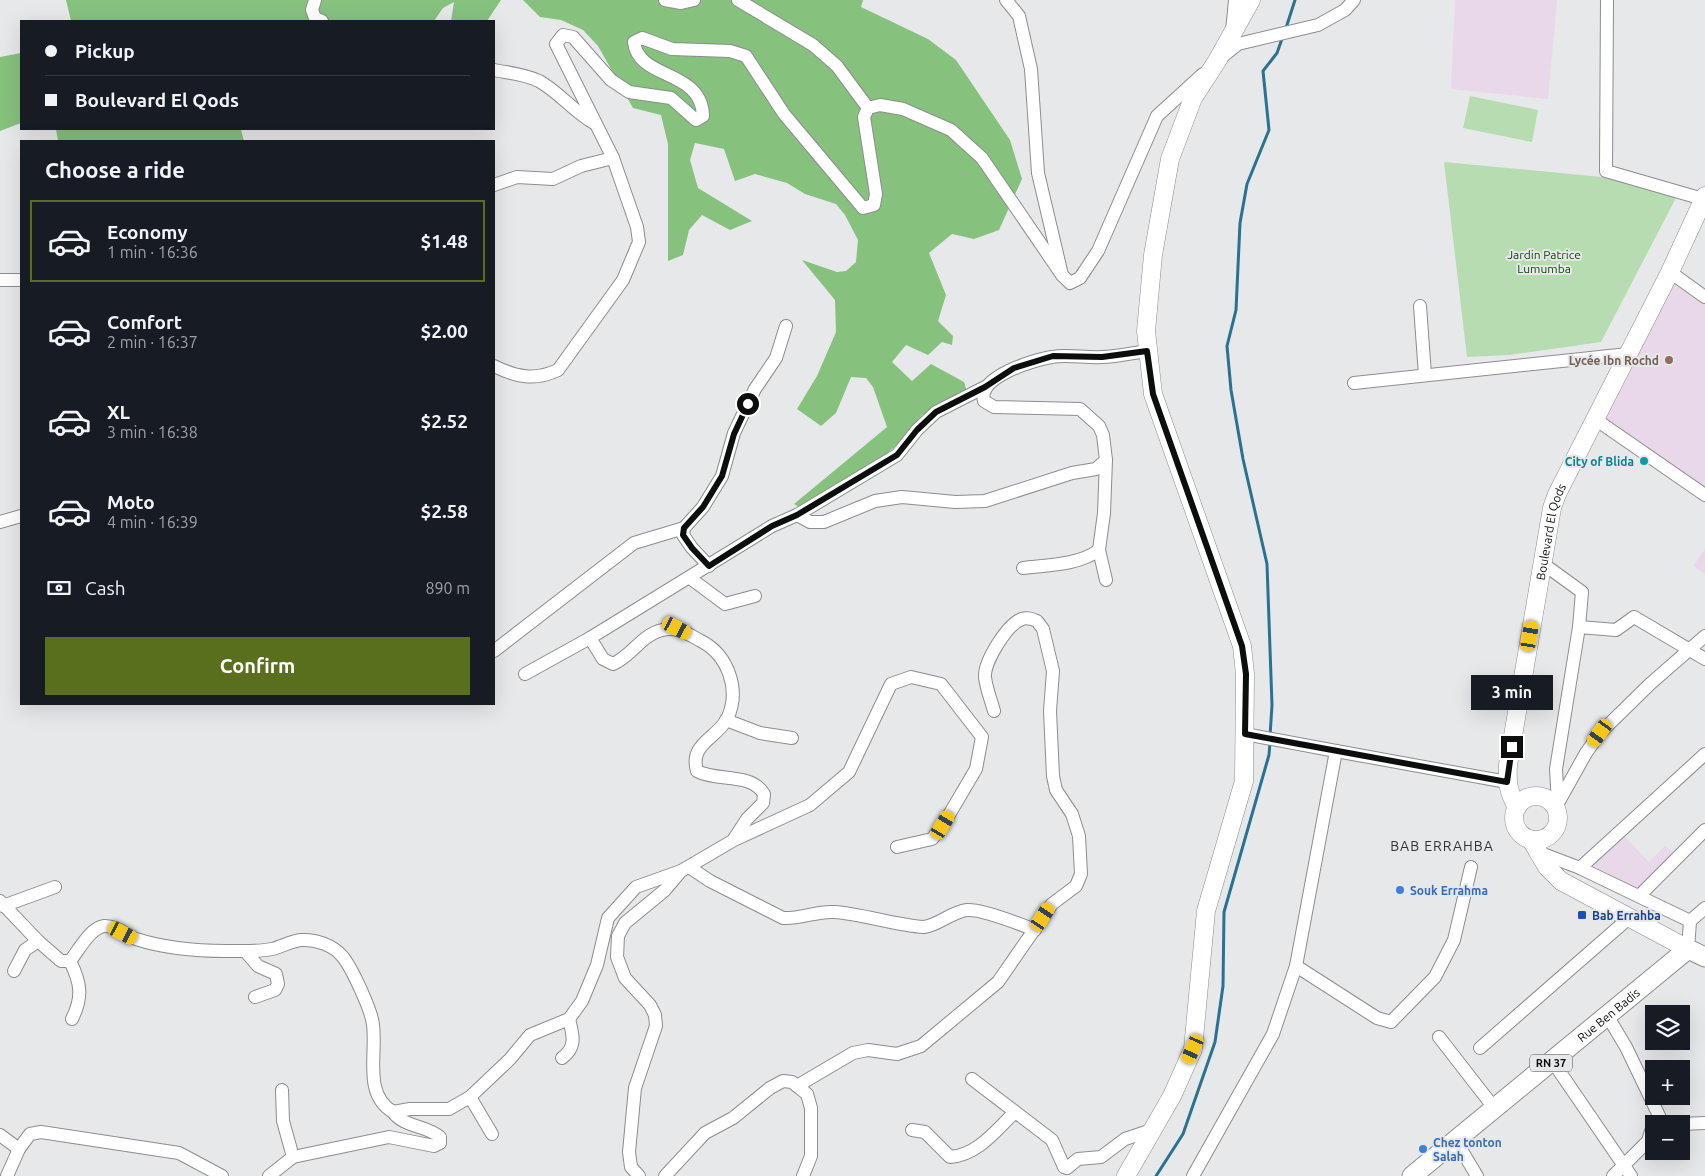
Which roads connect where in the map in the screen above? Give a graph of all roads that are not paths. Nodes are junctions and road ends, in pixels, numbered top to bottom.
1 (315, 0) edge
2 (665, 0) edge
3 (694, 0) edge
4 (738, 0) edge
5 (1006, 0) edge
6 (1235, 0) edge
7 (1251, 0) edge
8 (1354, 0) edge
9 (1607, 0) edge
10 (320, 20) edge
11 (1235, 40) junction
12 (1217, 61) junction
13 (495, 70) edge
14 (868, 108) junction
15 (594, 123) junction
16 (613, 158) junction
17 (495, 185) edge
18 (1704, 197) edge
19 (1670, 272) junction
20 (1062, 275) junction
21 (0, 280) edge
22 (20, 280) edge
23 (1705, 297) edge
24 (1420, 306) dead end
25 (786, 326) dead end
26 (1147, 351) junction
27 (1628, 354) junction
28 (495, 366) edge
29 (1425, 375) junction
30 (1354, 383) dead end
31 (985, 387) junction
32 (1595, 419) junction
33 (1106, 460) junction
34 (1705, 495) edge
35 (797, 515) junction
36 (20, 516) edge
37 (0, 522) edge
38 (684, 528) junction
39 (1099, 550) junction
40 (1542, 563) junction
41 (709, 566) junction
42 (1024, 568) dead end
43 (690, 578) junction
44 (1106, 580) dead end
45 (755, 596) dead end
46 (1579, 627) junction
47 (1705, 636) edge
48 (590, 638) junction
49 (495, 650) edge
50 (1691, 650) junction
51 (1705, 660) edge
52 (525, 674) dead end
53 (994, 711) dead end
54 (726, 720) junction
55 (1245, 734) junction
56 (792, 738) dead end
57 (1336, 751) junction
58 (1705, 754) edge
59 (1507, 782) junction
60 (1517, 806) junction
61 (1558, 806) junction
62 (1705, 830) edge
63 (734, 840) junction
64 (1535, 846) junction
65 (897, 848) dead end
66 (1471, 867) dead end
67 (1580, 868) junction
68 (685, 869) junction
69 (55, 887) dead end
70 (1640, 895) junction
71 (2, 903) edge
72 (1705, 908) edge
73 (1628, 918) junction
74 (1690, 921) junction
75 (1035, 930) junction
76 (38, 941) junction
77 (245, 951) junction
78 (1699, 953) edge
79 (70, 961) junction
80 (1296, 966) junction
81 (14, 970) dead end
82 (254, 997) dead end
83 (1608, 1017) junction
84 (72, 1019) dead end
85 (569, 1019) junction
86 (1439, 1037) dead end
87 (1480, 1048) dead end
88 (562, 1058) dead end
89 (1553, 1062) junction
90 (972, 1079) dead end
91 (797, 1086) junction
92 (282, 1090) dead end
93 (470, 1096) junction
94 (1495, 1109) junction
95 (393, 1112) junction
96 (1015, 1112) junction
97 (1659, 1115) edge
98 (1705, 1123) edge
99 (1690, 1124) edge
100 (912, 1130) dead end
101 (1152, 1130) junction
102 (492, 1134) dead end
103 (0, 1135) edge
104 (1456, 1141) junction
105 (1645, 1144) edge
106 (19, 1148) junction
107 (293, 1157) junction
108 (1624, 1165) junction
109 (7, 1176) edge
110 (222, 1176) edge
111 (268, 1176) edge
112 (640, 1176) edge
113 (665, 1176) edge
114 (803, 1176) edge
115 (1126, 1176) edge
116 (1193, 1176) edge
117 (1412, 1176) edge
118 (1478, 1176) edge
119 (1613, 1176) edge
120 (1631, 1176) edge

1 - 10 street
2 - 3 street
4 - 14 street
5 - 20 street
6 - 11 street
7 - 11 street
8 - 11 street
9 - 18 street
11 - 12 street
12 - 20 street
12 - 26 street
13 - 15 street
14 - 15 street
14 - 20 street
15 - 16 street
16 - 17 street
16 - 28 street
18 - 19 street, Boulevard El Qods
19 - 23 street
19 - 27 street, Boulevard El Qods
21 - 22 street
24 - 29 street
25 - 38 street
26 - 31 street
26 - 55 street
27 - 29 street
27 - 32 street, Boulevard El Qods
29 - 30 street
31 - 33 street
31 - 35 street
32 - 34 street
32 - 40 street, Boulevard El Qods
33 - 35 street
33 - 39 street
35 - 41 street
36 - 37 street
38 - 41 street
38 - 49 street
39 - 42 street
39 - 44 street
40 - 46 street
40 - 59 street, Boulevard El Qods
41 - 43 street
43 - 45 street
43 - 48 street
46 - 50 street
46 - 61 street
47 - 50 street
48 - 52 street
48 - 54 street
50 - 51 street
50 - 61 street
53 - 75 street
54 - 56 street
54 - 63 street
55 - 57 street
55 - 101 street
57 - 59 street
57 - 80 street
58 - 67 street
59 - 60 street
60 - 61 street
60 - 64 street
61 - 64 street
62 - 70 street
63 - 65 street
63 - 68 street
64 - 67 street
64 - 73 street
66 - 80 street
67 - 70 street
68 - 75 street
68 - 85 street
68 - 112 street
69 - 71 street
70 - 74 street
71 - 76 street
72 - 74 street
73 - 78 street
73 - 87 street
74 - 78 street
75 - 91 street
76 - 79 street
76 - 81 street
77 - 79 street
77 - 82 street
77 - 95 street
78 - 83 main road, Rue Ben Badis / RN 37
79 - 84 street
80 - 116 street
83 - 89 main road, Rue Ben Badis / RN 37
83 - 97 street
85 - 88 street
85 - 93 street
86 - 94 street
89 - 94 main road, Rue Ben Badis / RN 37
89 - 108 street
90 - 96 street
91 - 113 street
91 - 114 street
92 - 107 street
93 - 95 street
93 - 102 street
94 - 104 main road, Rue Ben Badis / RN 37
95 - 107 street
96 - 100 street
96 - 101 street
98 - 99 street
101 - 115 street
103 - 106 street
104 - 117 main road, Rue Ben Badis / RN 37
104 - 118 street
105 - 108 street
106 - 109 street
106 - 110 street
107 - 111 street
108 - 119 street
108 - 120 street

